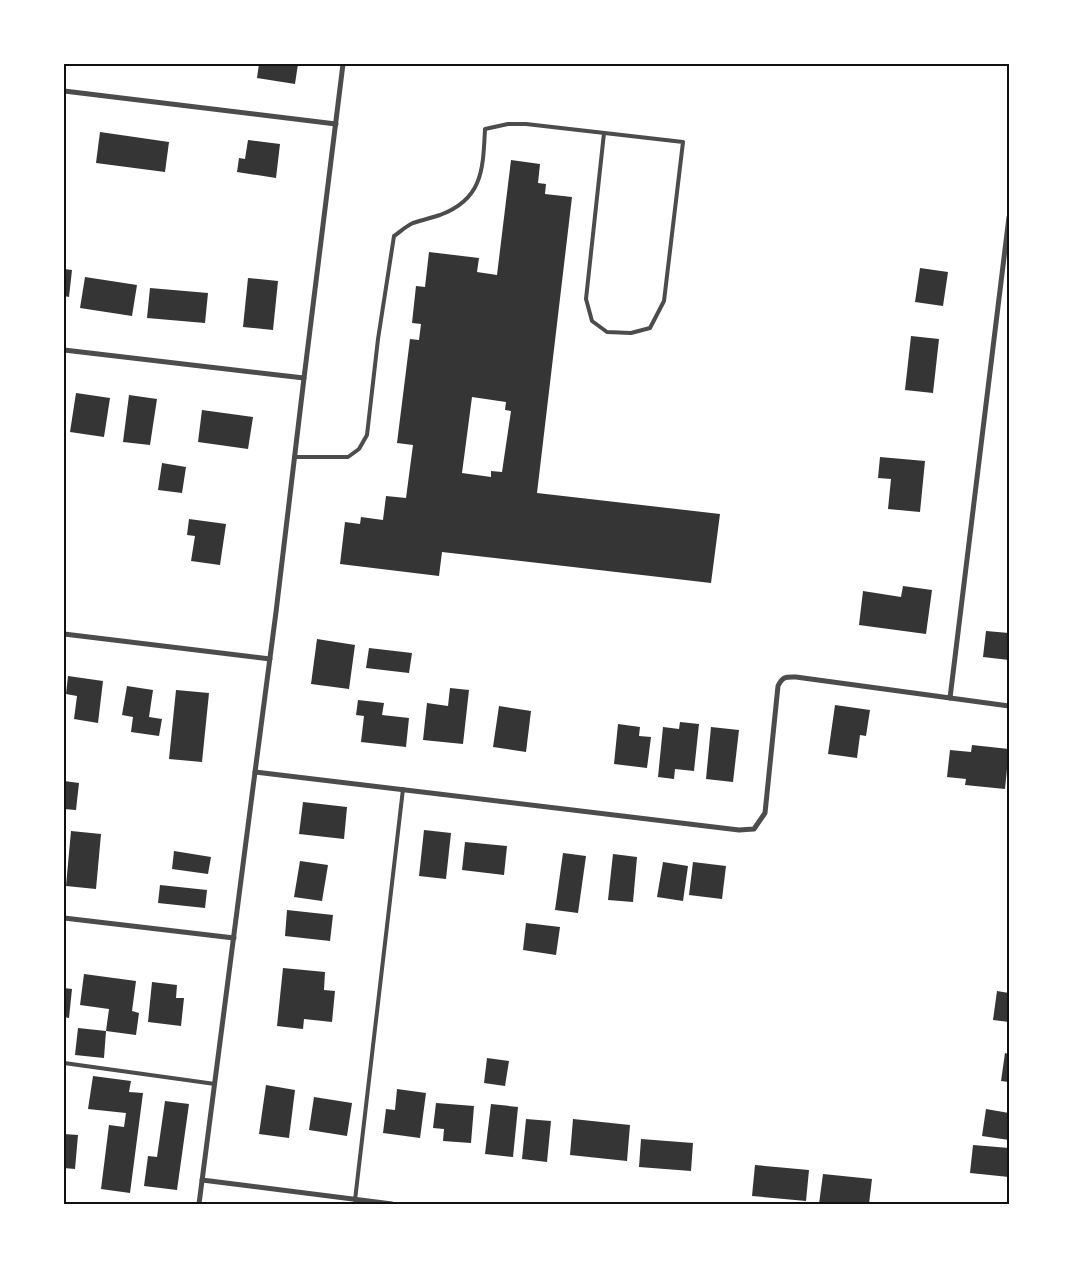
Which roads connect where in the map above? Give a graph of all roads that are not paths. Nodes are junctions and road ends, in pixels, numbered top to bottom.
1 (343, 64) edge
2 (64, 91) edge
3 (336, 124) junction
4 (604, 133) junction
5 (1009, 217) edge
6 (64, 350) edge
7 (304, 378) junction
8 (294, 457) junction
9 (64, 634) edge
10 (270, 659) junction
11 (950, 698) junction
12 (1009, 706) edge
13 (255, 772) junction
14 (403, 790) junction
15 (64, 918) edge
16 (234, 938) junction
17 (64, 1063) edge
18 (215, 1084) junction
19 (202, 1180) junction
20 (355, 1200) junction
21 (199, 1204) edge
22 (392, 1204) edge

1 - 3 street
2 - 3 street
3 - 7 street
4 - 4 lane
4 - 8 lane
5 - 11 street
6 - 7 street
7 - 8 street
8 - 10 street
9 - 10 street
10 - 13 street
11 - 12 street
11 - 14 street
13 - 14 street
13 - 16 street
14 - 20 lane
15 - 16 street
16 - 18 street
17 - 18 lane
18 - 19 street
19 - 20 street
19 - 21 street
20 - 22 street

